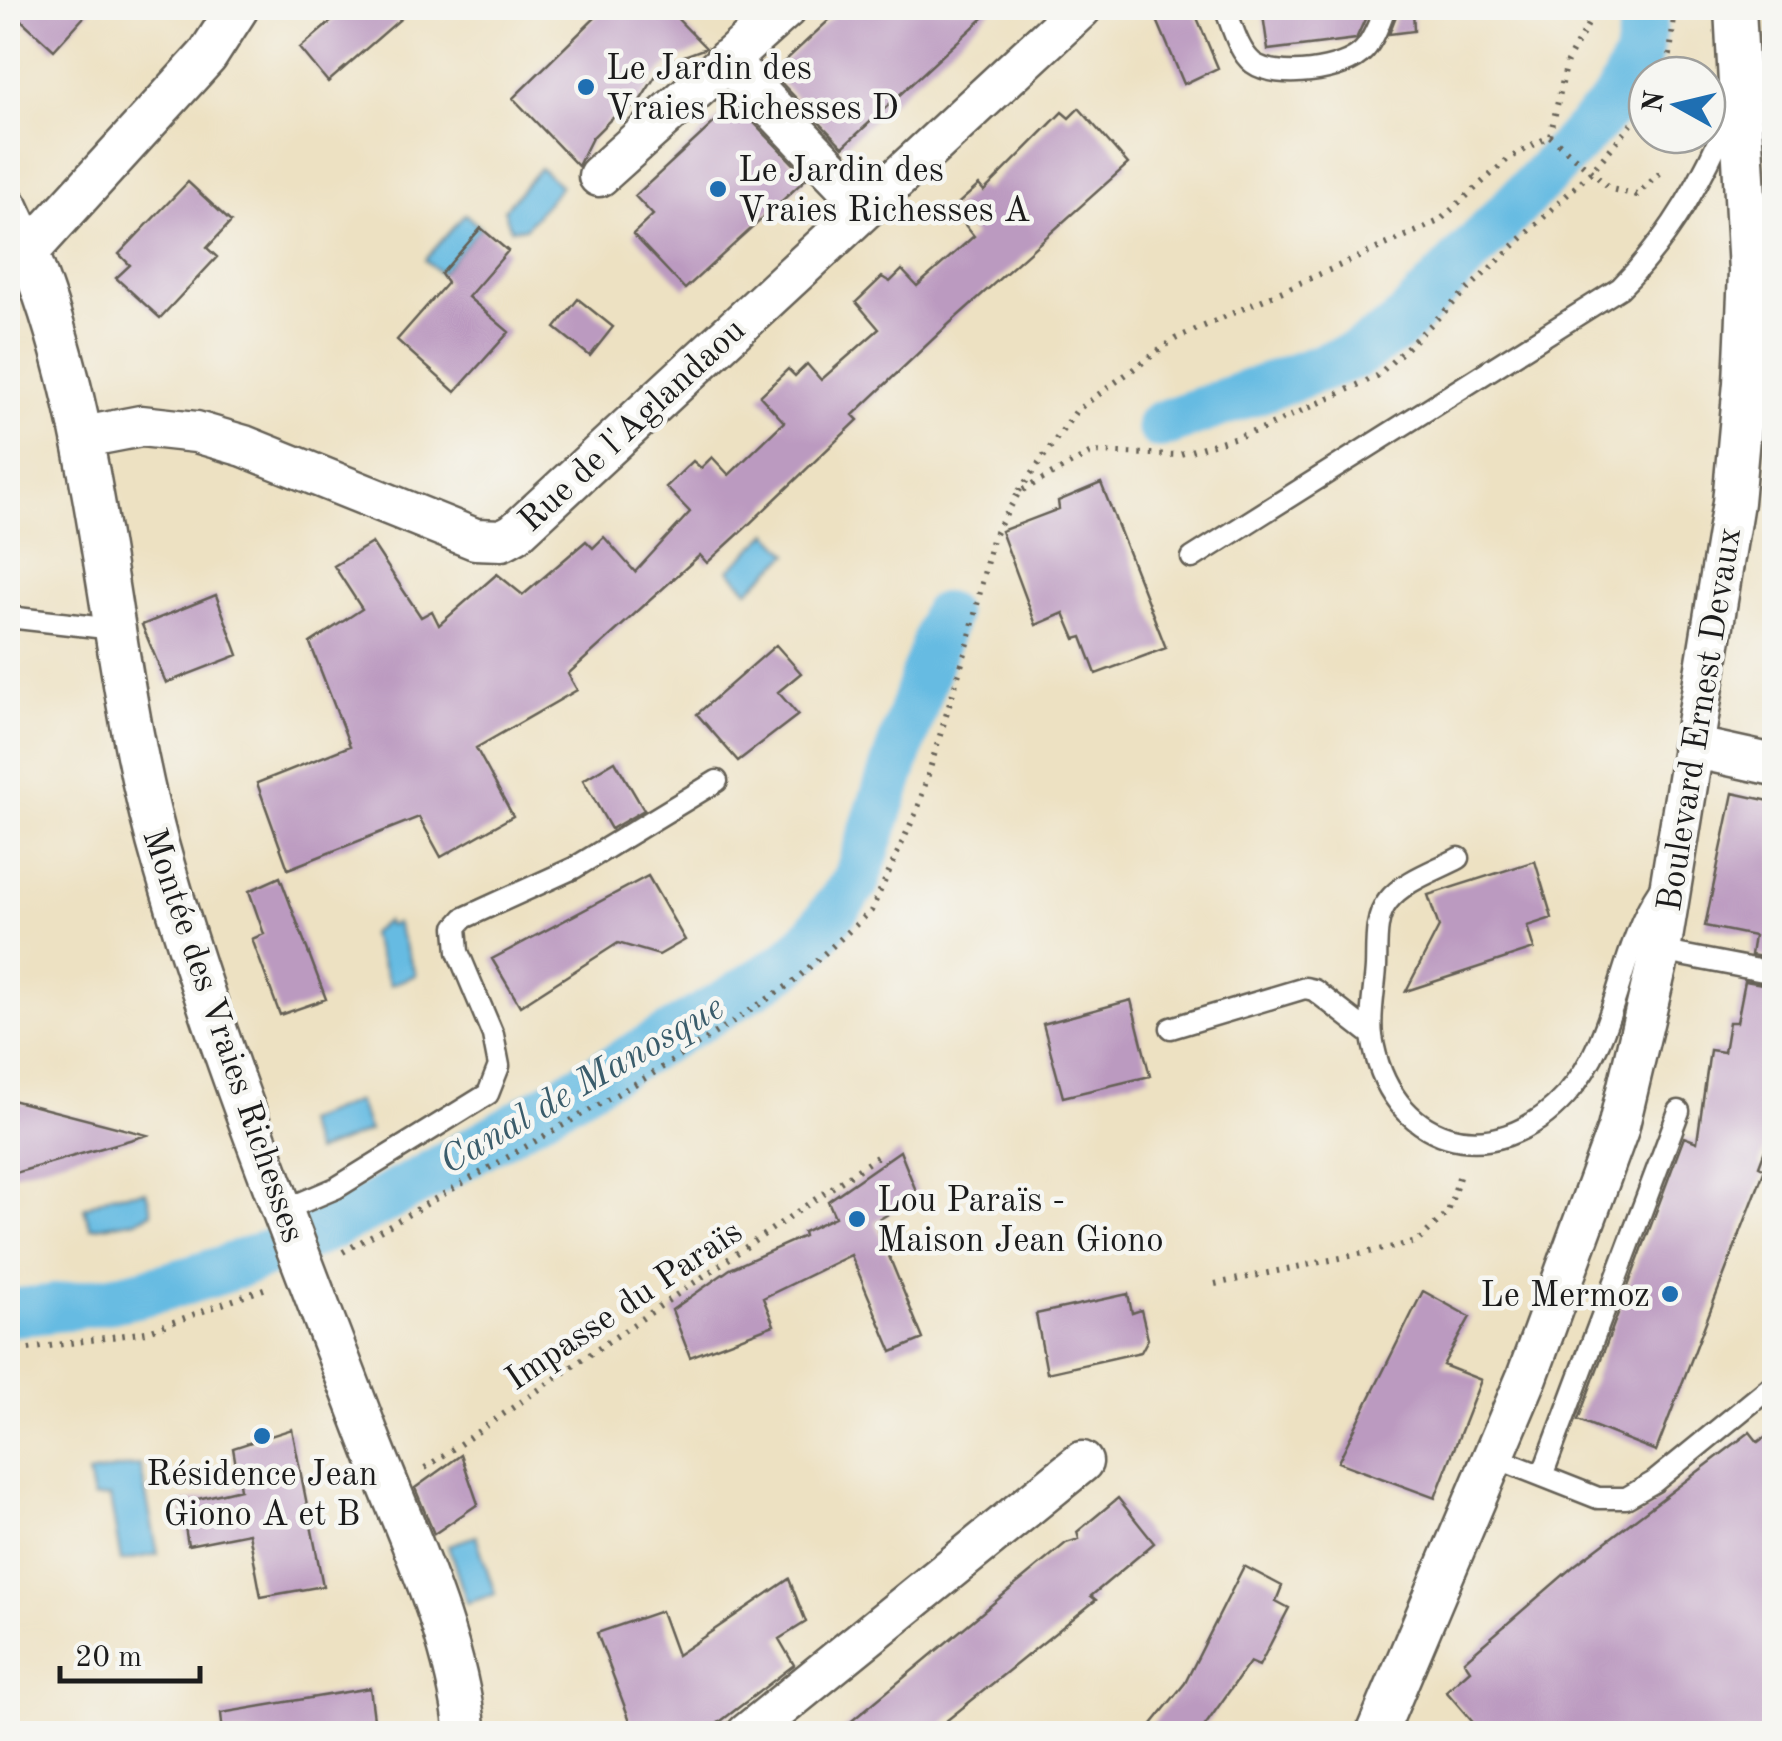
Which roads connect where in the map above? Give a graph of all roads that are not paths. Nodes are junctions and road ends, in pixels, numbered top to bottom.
1 (238, 8) edge
2 (786, 8) edge
3 (1081, 8) edge
4 (1225, 8) edge
5 (1238, 8) edge
6 (1385, 8) edge
7 (1735, 8) edge
8 (1244, 54) junction
9 (727, 60) junction
10 (1740, 83) junction
11 (598, 176) dead end
12 (8, 207) edge
13 (867, 207) junction
14 (29, 251) junction
15 (1744, 360) junction
16 (1774, 408) edge
17 (84, 437) junction
18 (1192, 558) dead end
19 (8, 616) edge
20 (114, 629) junction
21 (1692, 748) junction
22 (1774, 764) edge
23 (717, 781) dead end
24 (1459, 858) dead end
25 (1676, 864) junction
26 (1660, 951) junction
27 (1774, 973) edge
28 (1172, 1028) dead end
29 (1372, 1035) junction
30 (1678, 1111) dead end
31 (286, 1217) junction
32 (1774, 1384) edge
33 (1494, 1456) junction
34 (1082, 1462) dead end
35 (1542, 1476) junction
36 (466, 1734) edge
37 (747, 1734) edge
38 (1376, 1734) edge

1 - 14 street
2 - 9 street
3 - 13 street, Rue de l'Aglandaou
4 - 8 lane
5 - 8 lane
6 - 8 lane
7 - 10 street, Boulevard Ernest Devaux
9 - 11 street
9 - 13 street
10 - 15 street, Boulevard Ernest Devaux
10 - 18 lane
12 - 14 street, Montée des Vraies Richesses
13 - 17 street, Rue de l'Aglandaou
14 - 17 street, Montée des Vraies Richesses
15 - 16 lane
15 - 21 street, Boulevard Ernest Devaux
17 - 20 street, Montée des Vraies Richesses
19 - 20 lane
20 - 31 street, Montée des Vraies Richesses
21 - 22 street
21 - 25 street, Boulevard Ernest Devaux
23 - 31 lane
24 - 29 lane
25 - 26 street, Boulevard Ernest Devaux
25 - 29 lane
26 - 27 lane, Boulevard Ernest Devaux
26 - 33 street, Boulevard Ernest Devaux
28 - 29 lane
30 - 35 lane
31 - 36 street, Montée des Vraies Richesses
32 - 35 lane
33 - 35 lane
33 - 38 street, Boulevard Ernest Devaux
34 - 37 street

